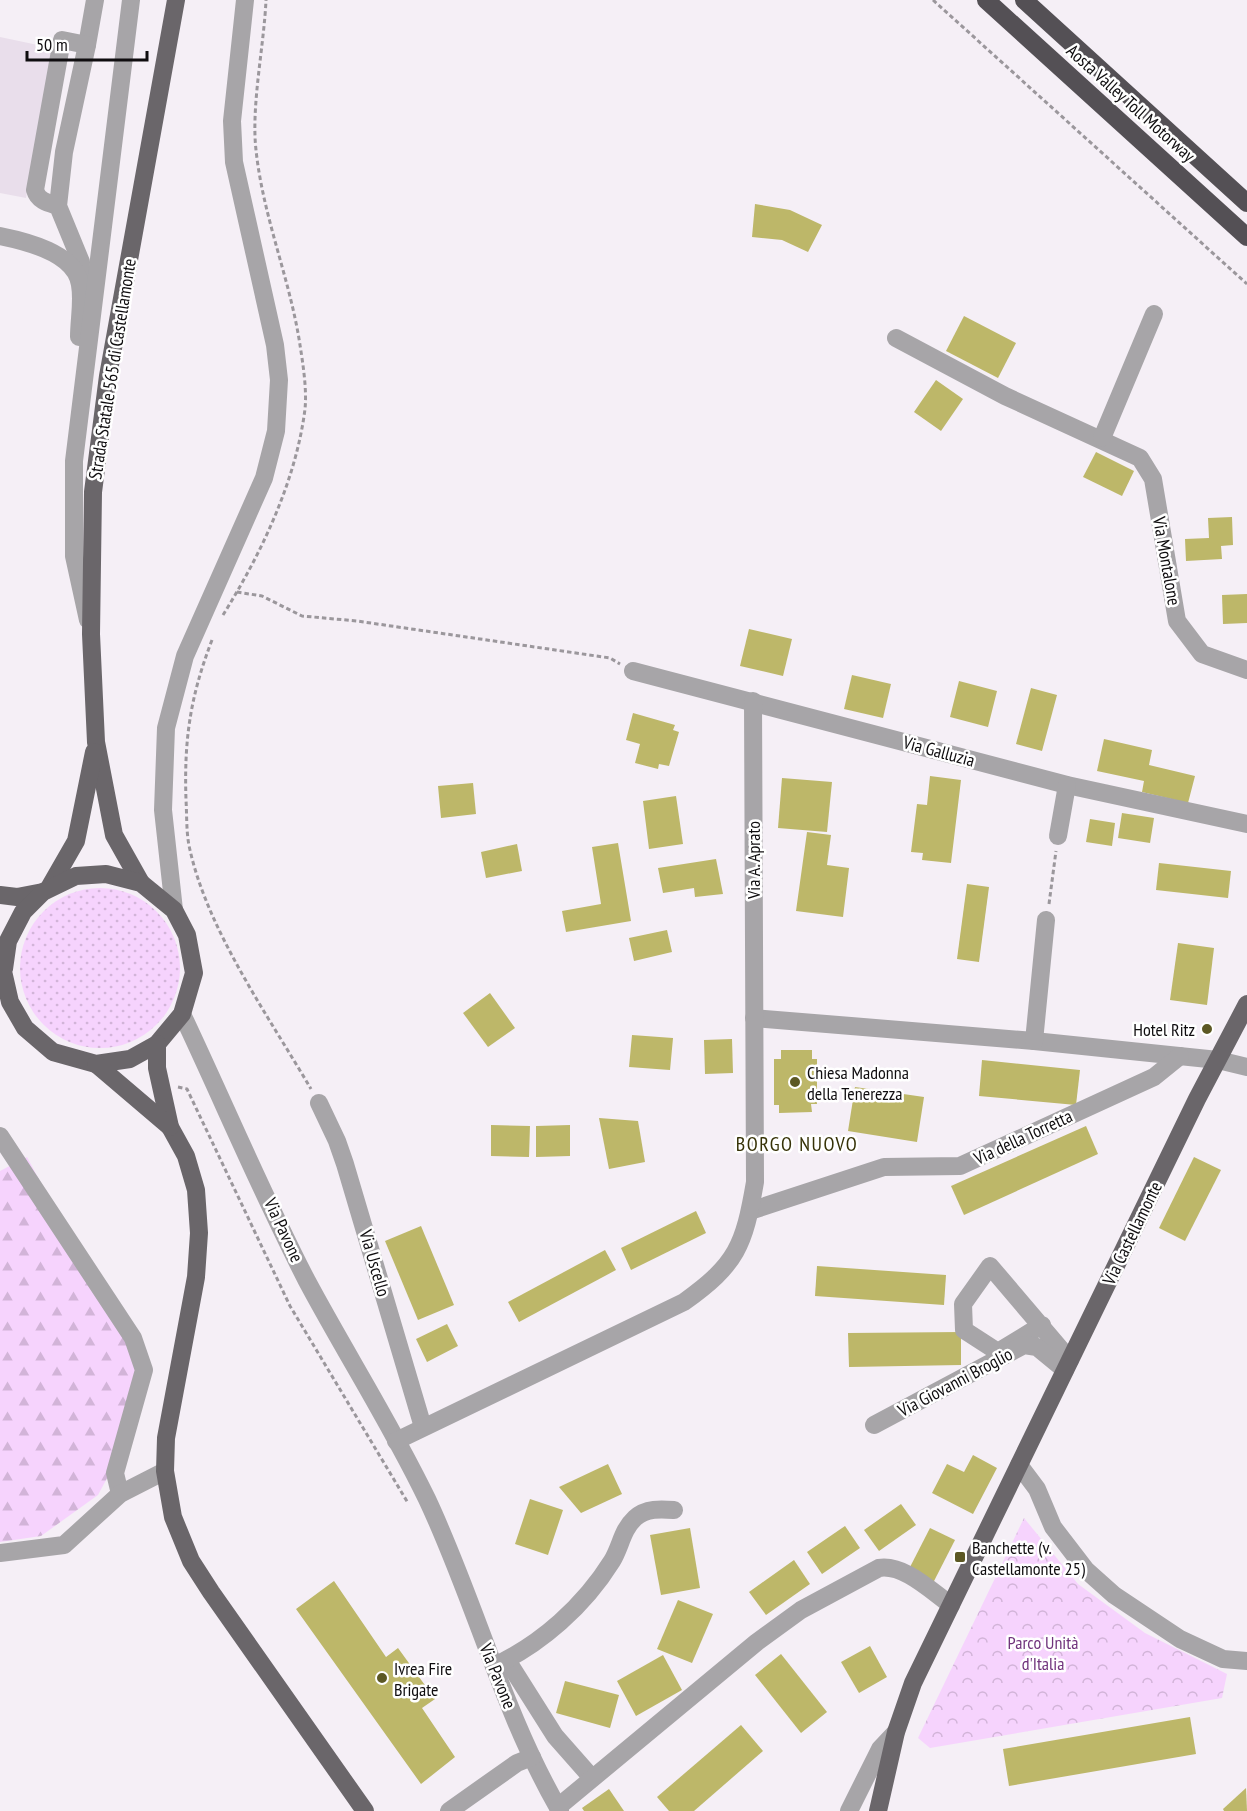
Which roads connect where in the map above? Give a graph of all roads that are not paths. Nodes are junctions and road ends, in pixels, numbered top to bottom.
1 (95, 0) edge
2 (131, 0) edge
3 (176, 0) edge
4 (244, 0) edge
5 (986, 0) edge
6 (1024, 0) edge
7 (87, 45) junction
8 (1247, 203) edge
9 (58, 206) junction
10 (0, 236) edge
11 (1247, 237) edge
12 (80, 283) junction
13 (1154, 314) dead end
14 (896, 338) dead end
15 (81, 405) junction
16 (1102, 438) junction
17 (91, 634) junction
18 (1247, 670) edge
19 (633, 671) road end
20 (753, 702) junction
21 (96, 742) junction
22 (1067, 785) junction
23 (1247, 824) edge
24 (1058, 836) road end
25 (141, 883) junction
26 (46, 890) junction
27 (0, 896) edge
28 (174, 910) junction
29 (1046, 920) road end
30 (2, 963) edge
31 (1247, 1004) edge
32 (182, 1014) junction
33 (754, 1018) junction
34 (1034, 1041) junction
35 (157, 1044) junction
36 (1180, 1056) junction
37 (1218, 1060) junction
38 (96, 1064) junction
39 (1247, 1067) edge
40 (319, 1103) road end
41 (170, 1127) junction
42 (0, 1136) edge
43 (750, 1211) junction
44 (1042, 1325) junction
45 (1068, 1365) junction
46 (874, 1425) dead end
47 (423, 1427) junction
48 (396, 1441) junction
49 (1019, 1465) junction
50 (165, 1471) junction
51 (120, 1494) junction
52 (674, 1510) dead end
53 (0, 1553) edge
54 (951, 1605) junction
55 (1247, 1661) edge
56 (500, 1663) junction
57 (896, 1732) junction
58 (532, 1757) junction
59 (592, 1778) junction
60 (559, 1809) edge
61 (365, 1811) edge
62 (449, 1811) edge
63 (849, 1811) edge
64 (878, 1811) edge

1 - 7 street
2 - 15 street
3 - 17 main road, Strada Statale 565 di Castellamonte
4 - 28 street
5 - 11 highway, Aosta Valley Toll Motorway
6 - 8 highway, Aosta Valley Toll Motorway
7 - 9 street
7 - 9 street
9 - 12 street
10 - 12 street
12 - 15 street
13 - 16 street
14 - 16 street, Via Montalone
15 - 17 street
16 - 18 street, Via Montalone
17 - 21 main road, Strada Statale 565 di Castellamonte
19 - 20 street, Via Galluzia
20 - 22 street, Via Galluzia
20 - 33 street, Via A. Aprato
21 - 25 main road, Strada Statale 565 di Castellamonte
21 - 26 main road, Strada Statale 565 di Castellamonte
22 - 23 street, Via Galluzia
22 - 24 street
25 - 26 main road
25 - 28 main road
26 - 27 main road
26 - 30 main road
28 - 32 main road
29 - 34 street
30 - 38 main road
31 - 37 main road, Via Castellamonte
32 - 35 main road
32 - 48 street, Via Pavone
33 - 34 street
33 - 43 street, Via A. Aprato
34 - 36 street
35 - 38 main road
35 - 41 main road
36 - 37 street
36 - 43 street, Via della Torretta
37 - 39 street
37 - 45 main road, Via Castellamonte
38 - 41 main road
40 - 47 street, Via Uscello
41 - 50 main road
42 - 51 street
43 - 47 street
44 - 44 street
44 - 45 street
45 - 46 street, Via Giovanni Broglio
45 - 49 main road, Via Castellamonte
47 - 48 street
48 - 56 street, Via Pavone
49 - 54 main road, Via Castellamonte
49 - 55 street
50 - 51 street
50 - 61 main road
51 - 53 street
52 - 56 street
54 - 57 main road, Via Castellamonte
54 - 59 street
56 - 58 street, Via Pavone
56 - 59 street
57 - 63 street, Via Castellamonte
57 - 64 main road, Via Castellamonte
58 - 60 street, Via Pavone
58 - 62 street
59 - 60 street

